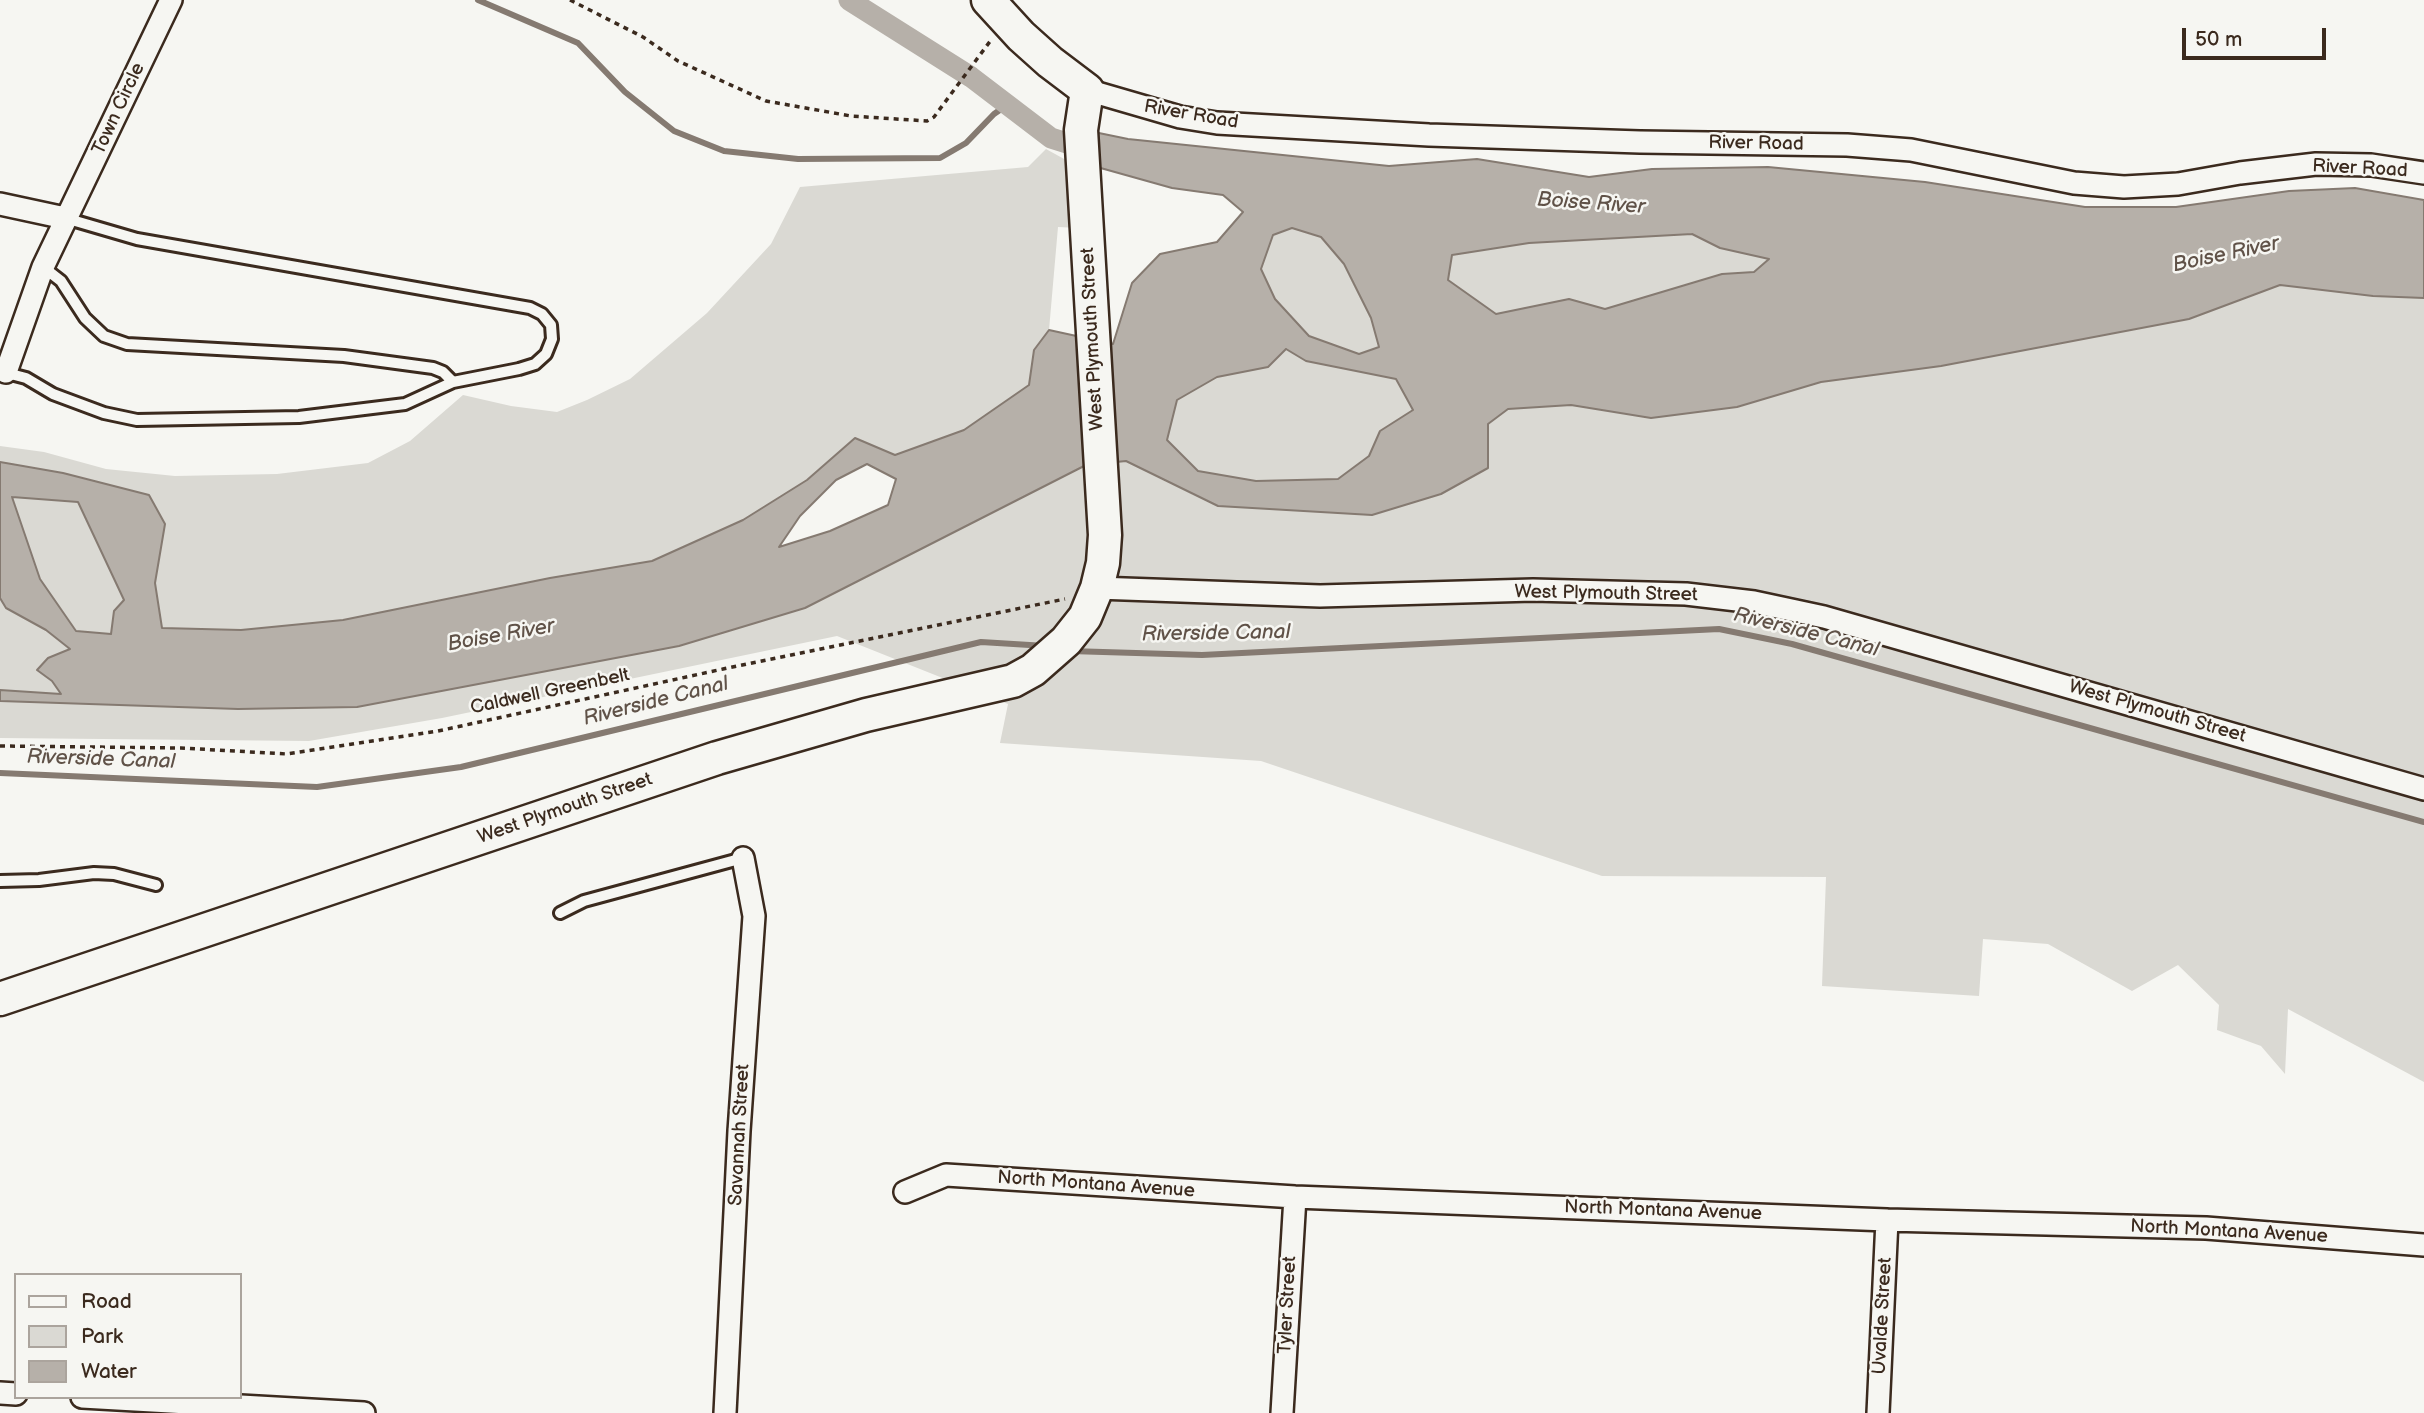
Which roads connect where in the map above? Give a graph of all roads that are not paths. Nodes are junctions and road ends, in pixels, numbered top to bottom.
1 (171, 0) edge
2 (988, 0) edge
3 (1087, 90) junction
4 (2424, 173) edge
5 (0, 204) edge
6 (65, 218) junction
7 (43, 267) junction
8 (3, 372) edge
9 (453, 382) junction
10 (1097, 588) junction
11 (2424, 789) edge
12 (743, 858) joint
13 (0, 881) edge
14 (156, 885) dead end
15 (559, 912) dead end
16 (0, 999) edge
17 (905, 1192) dead end
18 (1295, 1197) junction
19 (1887, 1220) junction
20 (2424, 1245) edge
21 (94, 1399) edge
22 (142, 1407) edge
23 (364, 1413) edge
24 (725, 1413) edge
25 (1282, 1413) edge
26 (1878, 1413) edge

1 - 6 street, Town Circle
2 - 3 street
3 - 4 street, River Road
3 - 10 street, West Plymouth Street
5 - 6 street
6 - 7 street, Town Circle
6 - 9 lane
7 - 8 street, Town Circle
7 - 9 lane
8 - 9 lane
10 - 11 street, West Plymouth Street
10 - 16 street, West Plymouth Street
12 - 15 lane
12 - 24 street, Savannah Street
13 - 14 lane
17 - 18 street, North Montana Avenue
18 - 19 street, North Montana Avenue
18 - 25 street, Tyler Street
19 - 20 street, North Montana Avenue
19 - 26 street, Uvalde Street
21 - 22 street
22 - 23 street

